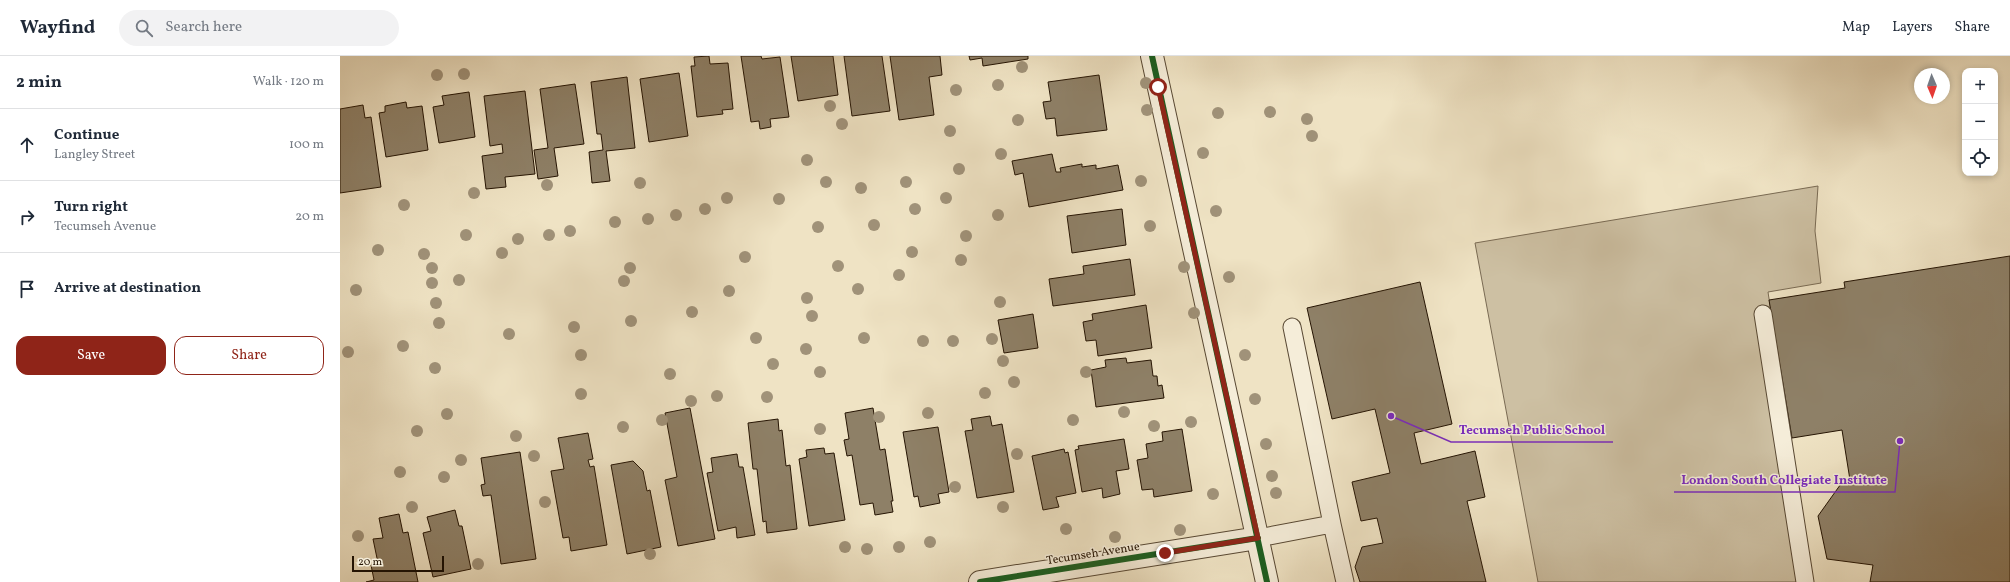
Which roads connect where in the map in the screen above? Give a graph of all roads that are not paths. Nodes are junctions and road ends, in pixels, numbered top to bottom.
1 (1152, 56) edge
2 (1763, 314) dead end
3 (1292, 327) dead end
4 (1332, 524) junction
5 (1258, 538) junction
6 (980, 582) edge
7 (1267, 582) edge
8 (1345, 582) edge
9 (1805, 582) edge

1 - 5 street
2 - 9 lane
3 - 4 lane
4 - 5 lane
4 - 8 lane
5 - 6 street, Tecumseh Avenue
5 - 7 street

